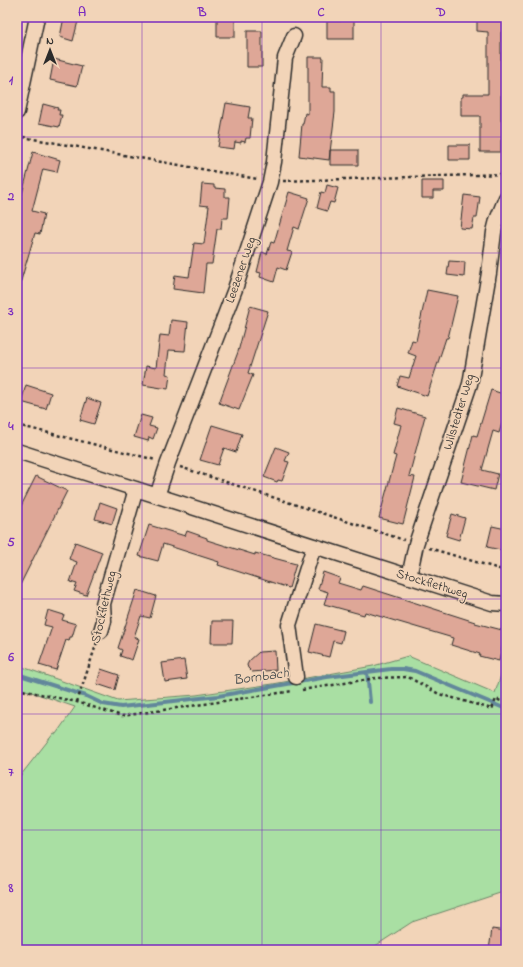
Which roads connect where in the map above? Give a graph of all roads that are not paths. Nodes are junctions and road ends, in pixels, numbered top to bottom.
1 (37, 17) edge
2 (294, 36) dead end
3 (17, 112) edge
4 (506, 198) edge
5 (17, 451) edge
6 (136, 489) junction
7 (157, 496) junction
8 (314, 546) junction
9 (409, 577) junction
10 (506, 604) edge
11 (101, 631) road end
12 (296, 677) dead end

1 - 3 street
2 - 7 street, Leezener Weg
4 - 9 street, Wilstedter Weg
5 - 6 street, Stockflethweg
6 - 7 street, Stockflethweg
6 - 11 street, Stockflethweg
7 - 8 street, Stockflethweg
8 - 9 street, Stockflethweg
8 - 12 street
9 - 10 street, Stockflethweg

